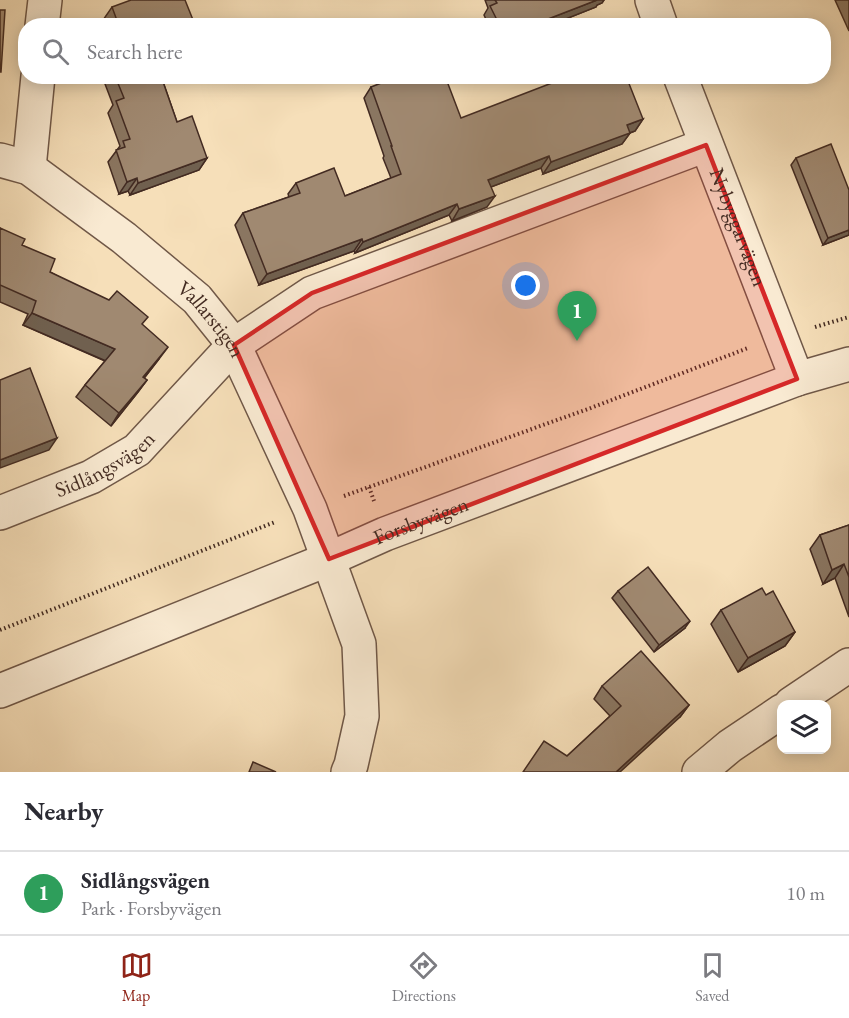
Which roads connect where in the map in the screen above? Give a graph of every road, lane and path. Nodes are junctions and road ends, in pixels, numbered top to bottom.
1 (45, 0) edge
2 (651, 0) edge
3 (43, 18) edge
4 (658, 18) edge
5 (36, 84) edge
6 (683, 84) edge
7 (706, 145) junction
8 (15, 164) edge
9 (780, 336) junction
10 (234, 345) junction
11 (849, 364) edge
12 (797, 379) junction
13 (309, 509) junction
14 (0, 513) edge
15 (329, 559) junction
16 (0, 630) edge
17 (849, 665) edge
18 (0, 691) edge
19 (798, 700) edge
20 (777, 714) edge
21 (348, 772) edge
22 (699, 772) edge

1 - 3 street
2 - 4 street
5 - 8 street
6 - 7 street, Nybyggarvägen
7 - 9 street, Nybyggarvägen
7 - 10 street, Sidlångsvägen
8 - 10 street, Vallarstigen
9 - 12 street, Nybyggarvägen
9 - 13 path
10 - 13 street, Vallarstigen
10 - 14 street, Sidlångsvägen
11 - 12 street, Forsbyvägen
12 - 15 street, Forsbyvägen
13 - 15 street, Vallarstigen
13 - 16 path
15 - 18 street, Forsbyvägen
15 - 21 street, Vallarstigen
17 - 19 street
20 - 22 street

